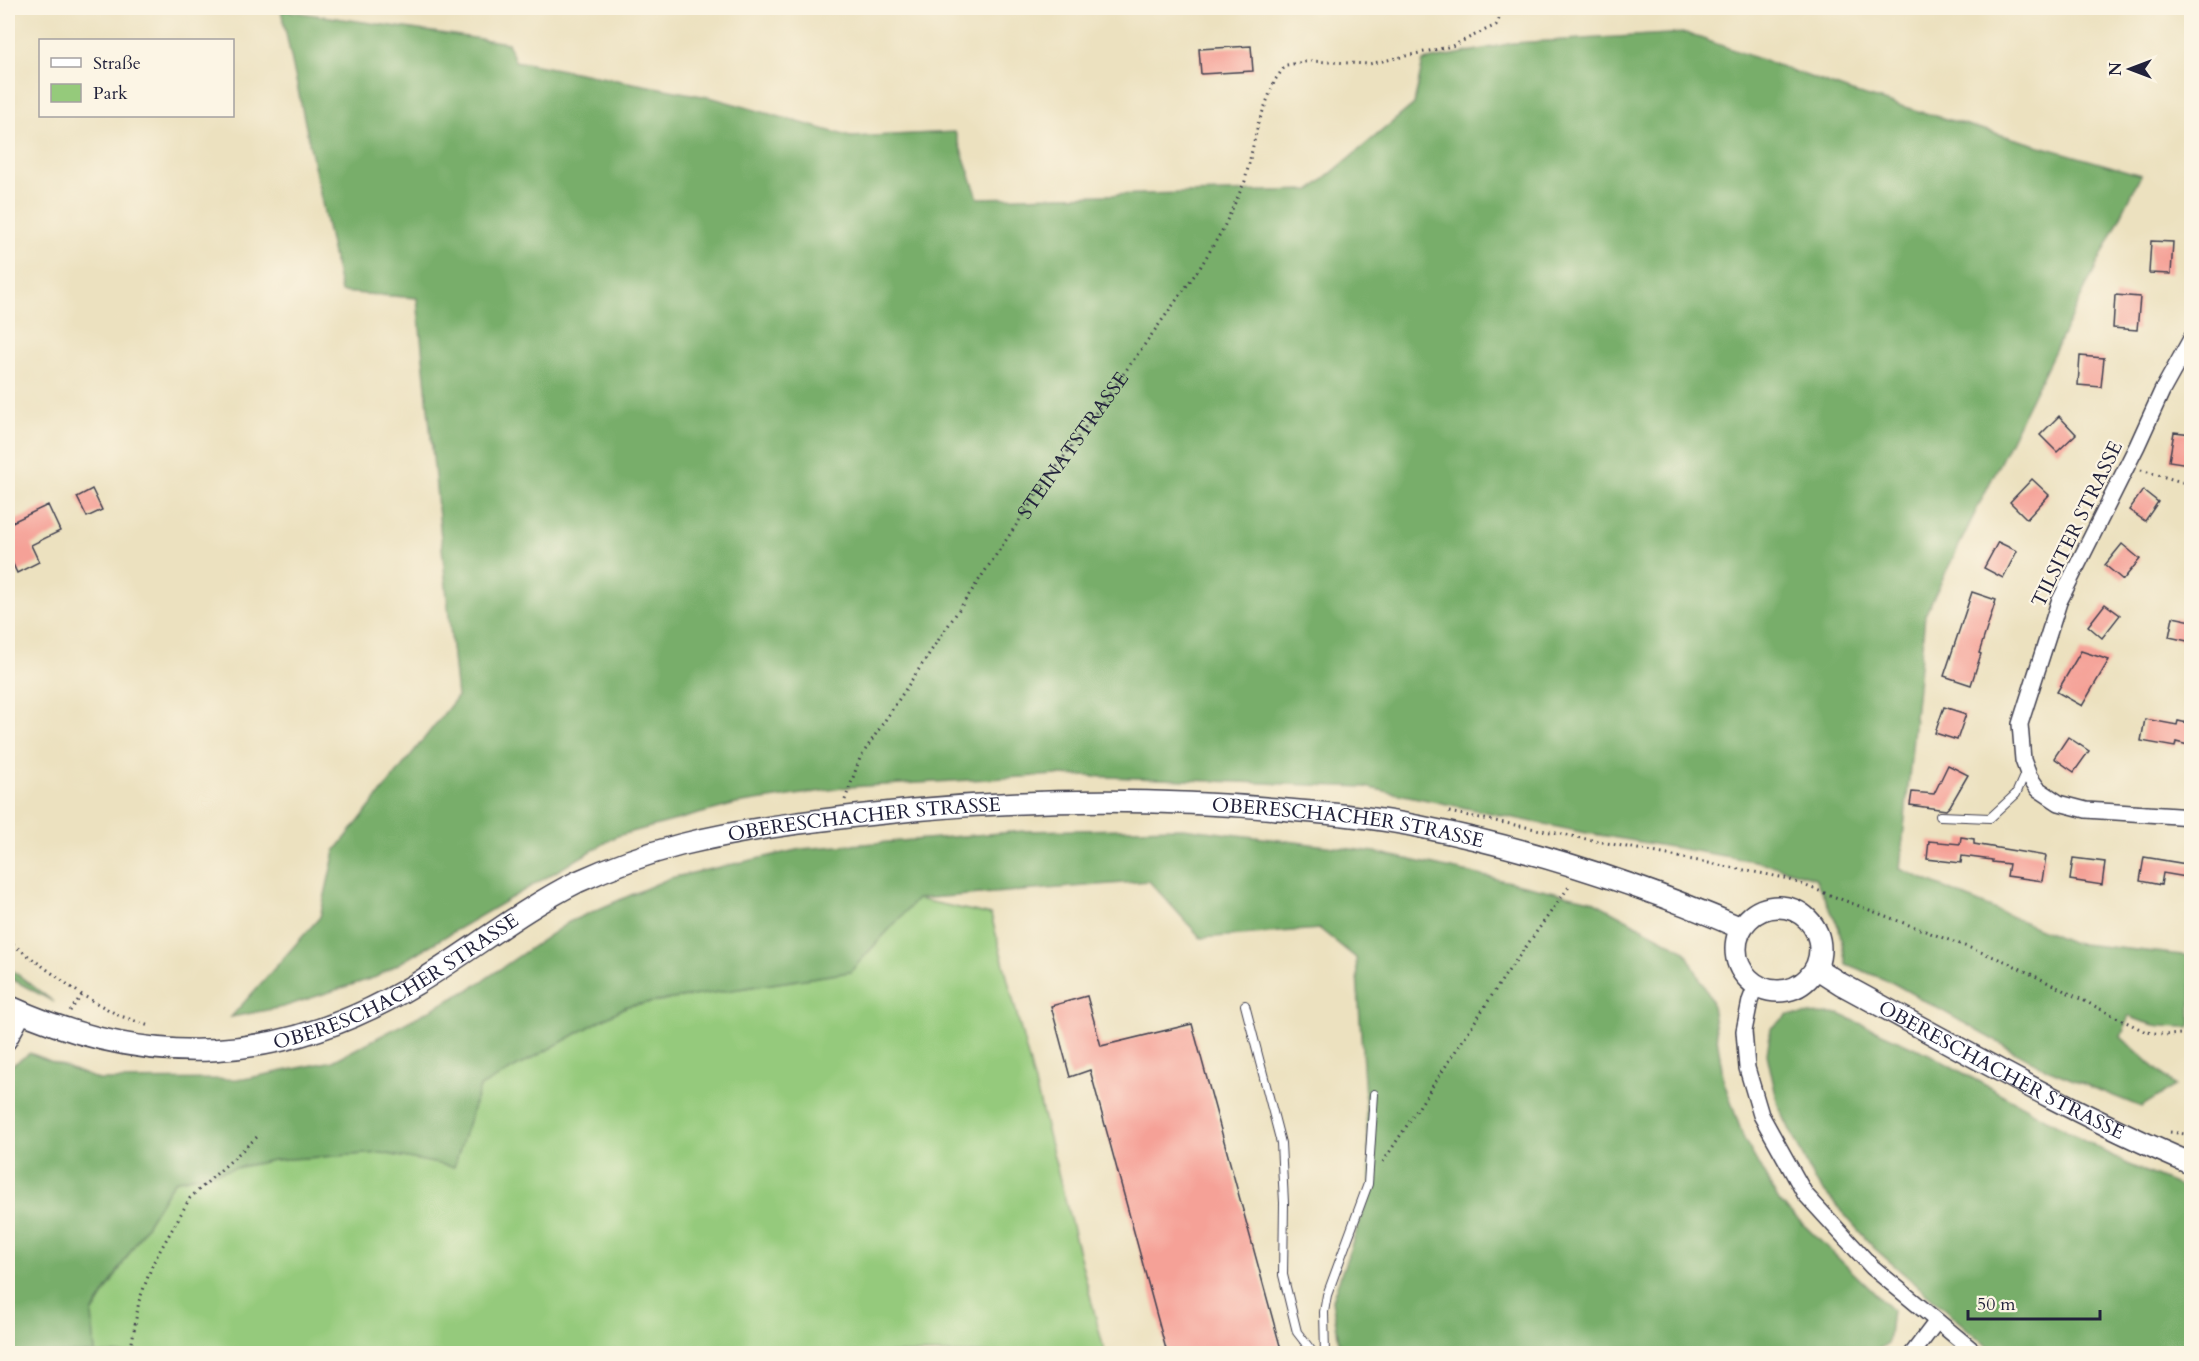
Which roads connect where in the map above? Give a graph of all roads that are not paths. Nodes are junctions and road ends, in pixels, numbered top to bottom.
1 (2192, 337) edge
2 (2026, 770) junction
3 (1940, 816) dead end
4 (2192, 817) edge
5 (1742, 928) junction
6 (1816, 968) junction
7 (1755, 985) junction
8 (1245, 1005) dead end
9 (16, 1010) edge
10 (8, 1042) edge
11 (1374, 1094) dead end
12 (2192, 1164) edge
13 (1937, 1321) junction
14 (1314, 1353) edge
15 (1325, 1353) edge
16 (1912, 1353) edge
17 (1977, 1353) edge

1 - 2 street, TILSITER STRASSE
2 - 3 lane
2 - 4 street, TILSITER STRASSE
5 - 6 main road
5 - 7 main road
5 - 9 main road, OBERESCHACHER STRASSE
6 - 7 main road
6 - 12 main road, OBERESCHACHER STRASSE
7 - 13 street
8 - 14 lane
9 - 10 street
11 - 15 lane
13 - 16 street
13 - 17 street

